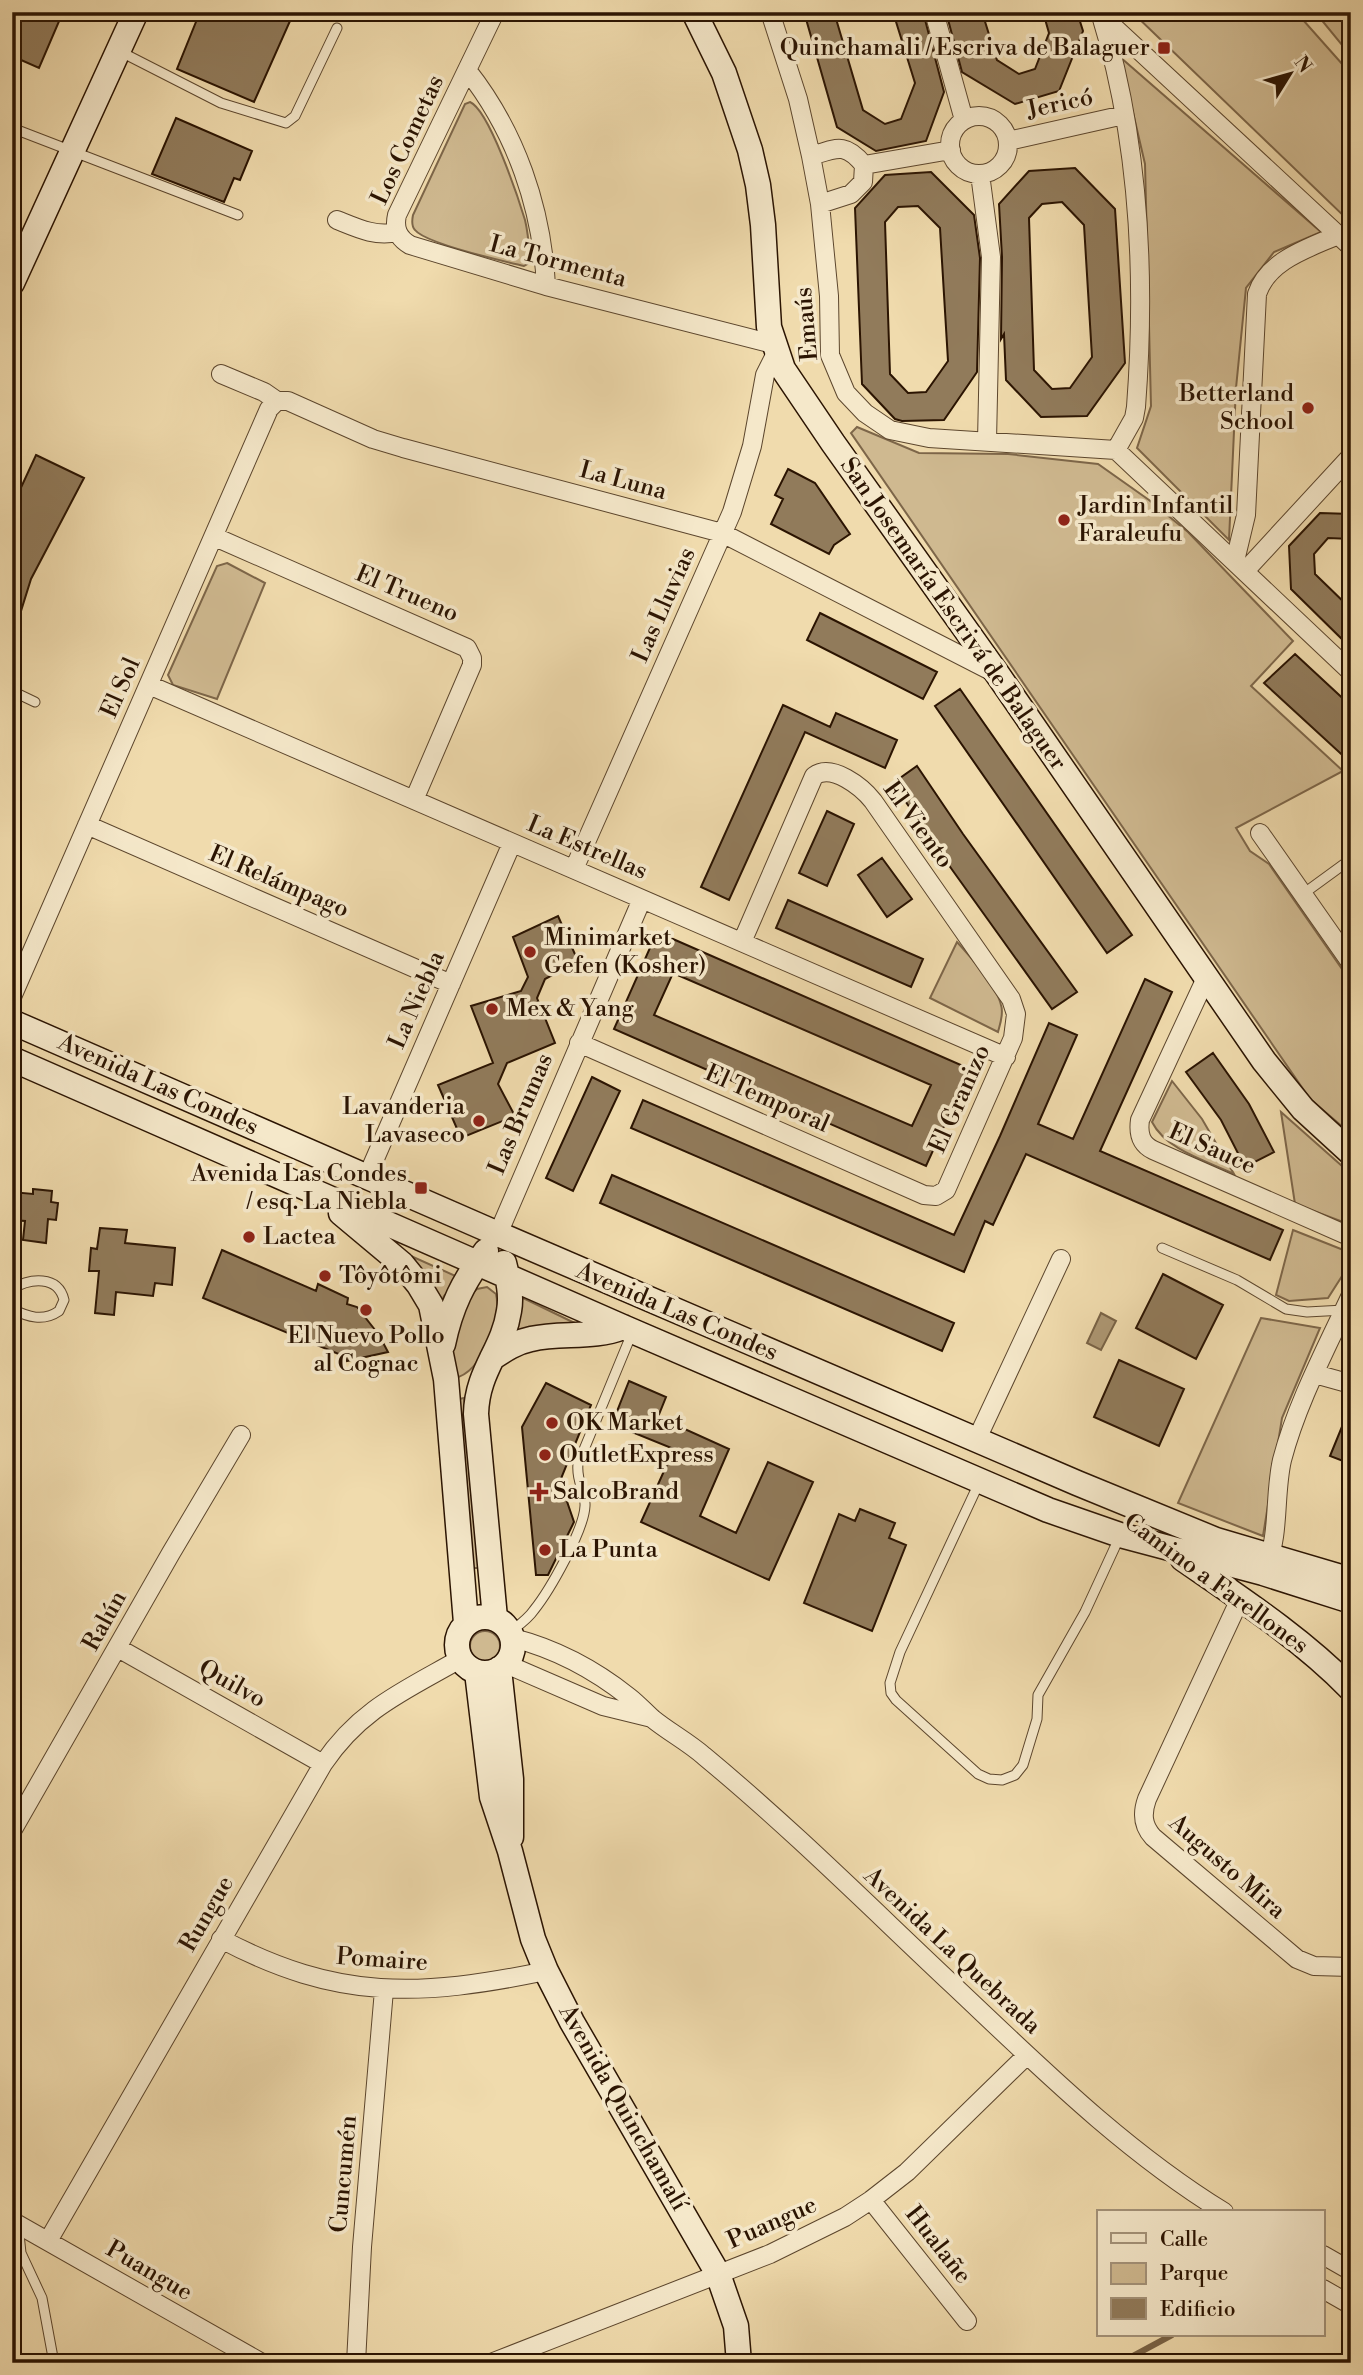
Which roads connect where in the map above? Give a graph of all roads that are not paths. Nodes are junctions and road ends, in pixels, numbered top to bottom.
1 (136, 12) edge
2 (495, 12) edge
3 (694, 12) edge
4 (770, 12) edge
5 (934, 12) edge
6 (1100, 14) edge
7 (337, 28) dead end
8 (119, 51) junction
9 (467, 70) junction
10 (1124, 115) junction
11 (964, 120) junction
12 (12, 128) edge
13 (1008, 141) junction
14 (951, 150) junction
15 (73, 152) junction
16 (811, 156) junction
17 (864, 165) junction
18 (980, 174) junction
19 (820, 204) junction
20 (238, 215) dead end
21 (337, 220) dead end
22 (397, 232) junction
23 (1345, 241) edge
24 (12, 283) edge
25 (546, 286) junction
26 (775, 349) junction
27 (221, 374) dead end
28 (277, 401) junction
29 (988, 441) junction
30 (1116, 450) junction
31 (1348, 465) edge
32 (722, 533) junction
33 (215, 537) junction
34 (1240, 566) junction
35 (1351, 672) edge
36 (998, 675) junction
37 (149, 685) junction
38 (12, 691) edge
39 (35, 702) dead end
40 (414, 800) junction
41 (87, 825) junction
42 (1260, 833) dead end
43 (512, 843) junction
44 (1351, 859) edge
45 (574, 869) junction
46 (1303, 894) junction
47 (642, 899) junction
48 (742, 942) junction
49 (1351, 963) edge
50 (1206, 978) junction
51 (451, 984) junction
52 (12, 997) edge
53 (1016, 1014) joint
54 (12, 1022) edge
55 (579, 1043) junction
56 (1006, 1057) junction
57 (12, 1059) edge
58 (1351, 1153) edge
59 (367, 1177) junction
60 (316, 1193) junction
61 (936, 1196) joint
62 (498, 1234) junction
63 (1351, 1237) edge
64 (1162, 1248) dead end
65 (1061, 1259) dead end
66 (477, 1262) junction
67 (507, 1276) junction
68 (12, 1289) edge
69 (1347, 1303) edge
70 (12, 1309) edge
71 (628, 1329) junction
72 (442, 1351) junction
73 (487, 1366) junction
74 (1315, 1374) junction
75 (446, 1379) junction
76 (1351, 1384) edge
77 (241, 1435) dead end
78 (976, 1441) junction
79 (980, 1482) junction
80 (1077, 1483) junction
81 (1120, 1535) junction
82 (1168, 1549) junction
83 (1267, 1565) junction
84 (1351, 1580) edge
85 (1240, 1599) junction
86 (1351, 1601) edge
87 (466, 1623) junction
88 (506, 1629) junction
89 (118, 1648) junction
90 (486, 1666) junction
91 (1348, 1682) edge
92 (652, 1718) junction
93 (323, 1763) junction
94 (12, 1831) edge
95 (221, 1939) junction
96 (1351, 1967) edge
97 (546, 1971) junction
98 (384, 1990) junction
99 (1027, 2055) junction
100 (871, 2200) junction
101 (1221, 2210) edge
102 (15, 2222) edge
103 (48, 2241) junction
104 (1324, 2256) edge
105 (1351, 2271) edge
106 (718, 2274) junction
107 (1324, 2290) edge
108 (1351, 2305) edge
109 (967, 2321) dead end
110 (54, 2363) edge
111 (262, 2363) edge
112 (356, 2363) edge
113 (491, 2363) edge
114 (739, 2363) edge

1 - 8 street
2 - 9 street, Los Cometas
3 - 26 street, San Josemaría Escrivá de Balaguer
4 - 16 street, Emaús
5 - 11 street
6 - 10 street
6 - 23 street
7 - 8 lane
8 - 15 street
9 - 22 street, Los Cometas
9 - 25 street, Los Cometas
10 - 13 street, Jericó
10 - 30 street
11 - 13 street
11 - 14 street
12 - 15 lane
13 - 18 street
14 - 17 street
14 - 18 street
15 - 20 lane
15 - 24 street
16 - 17 street
16 - 19 street, Emaús
17 - 19 street
18 - 29 street
19 - 29 street, Emaús
21 - 22 street, La Tormenta
22 - 25 street, La Tormenta
23 - 34 street
25 - 26 street, La Tormenta
26 - 32 street, Las Lluvias
26 - 36 street, San Josemaría Escrivá de Balaguer
27 - 28 street, La Luna
28 - 32 street, La Luna
28 - 33 street, El Sol
29 - 30 street, Emaús
30 - 34 street
31 - 34 street
32 - 36 street, La Luna
32 - 45 street, Las Lluvias
33 - 37 street, El Sol
33 - 40 street, El Trueno
34 - 35 street
36 - 50 street, San Josemaría Escrivá de Balaguer
37 - 40 street, La Estrellas
37 - 41 street, El Sol
38 - 39 lane
40 - 43 street, La Estrellas
41 - 51 street, El Relámpago
41 - 52 street, El Sol
42 - 46 street
43 - 45 street, La Estrellas
43 - 51 street, La Niebla
44 - 46 lane
45 - 47 street, La Estrellas
46 - 49 street
47 - 48 street, La Estrellas
47 - 55 street, Las Brumas
48 - 53 street, El Viento
48 - 56 street, La Estrellas
50 - 58 street, San Josemaría Escrivá de Balaguer
50 - 63 street, El Sauce
51 - 59 street, La Niebla
53 - 56 street, El Granizo
54 - 59 street, Avenida Las Condes
55 - 61 street, El Temporal
55 - 62 street, Las Brumas
56 - 61 street, El Granizo
57 - 60 street, Avenida Las Condes
59 - 62 street, Avenida Las Condes
60 - 66 street, Avenida Las Condes
60 - 72 street
62 - 66 street
62 - 67 street
62 - 78 street, Avenida Las Condes
64 - 69 lane
65 - 78 street
66 - 67 street, Avenida Las Condes
66 - 72 street
67 - 71 street, Avenida Las Condes
67 - 73 street
68 - 70 lane
69 - 74 street
71 - 73 street
71 - 79 street, Avenida Las Condes
71 - 88 lane
72 - 75 street
73 - 75 street
73 - 88 street
74 - 76 street
74 - 83 street
75 - 87 street
77 - 89 street, Ralún
78 - 80 street, Avenida Las Condes
79 - 81 street, Avenida Las Condes
79 - 81 lane
80 - 82 street, Camino a Farellones
80 - 83 street, Avenida Las Condes
81 - 82 street, Avenida Las Condes
82 - 83 street, Avenida Las Condes
82 - 85 street, Camino a Farellones
83 - 84 street, Avenida Las Condes
83 - 86 street, Avenida Las Condes
85 - 91 street, Camino a Farellones
85 - 96 street, Augusto Mira
87 - 88 street
87 - 90 street
88 - 90 street
88 - 92 street, Avenida La Quebrada
89 - 93 street, Quilvo
89 - 94 street, Ralún
90 - 92 street, Avenida La Quebrada
90 - 93 street, Rungue
90 - 97 street, Avenida Quinchamalí
92 - 99 street, Avenida La Quebrada
93 - 95 street, Rungue
95 - 98 street, Pomaire
95 - 103 street, Rungue
97 - 98 street, Pomaire
97 - 106 street, Avenida Quinchamalí
98 - 112 street, Cuncumén
99 - 100 street, Puangue
99 - 101 street, Avenida La Quebrada
100 - 106 street, Puangue
100 - 109 street, Hualañe
102 - 103 street, Puangue
102 - 110 lane
103 - 111 street, Puangue
104 - 105 street
106 - 113 street, Puangue
106 - 114 street, Avenida Quinchamalí
107 - 108 street

